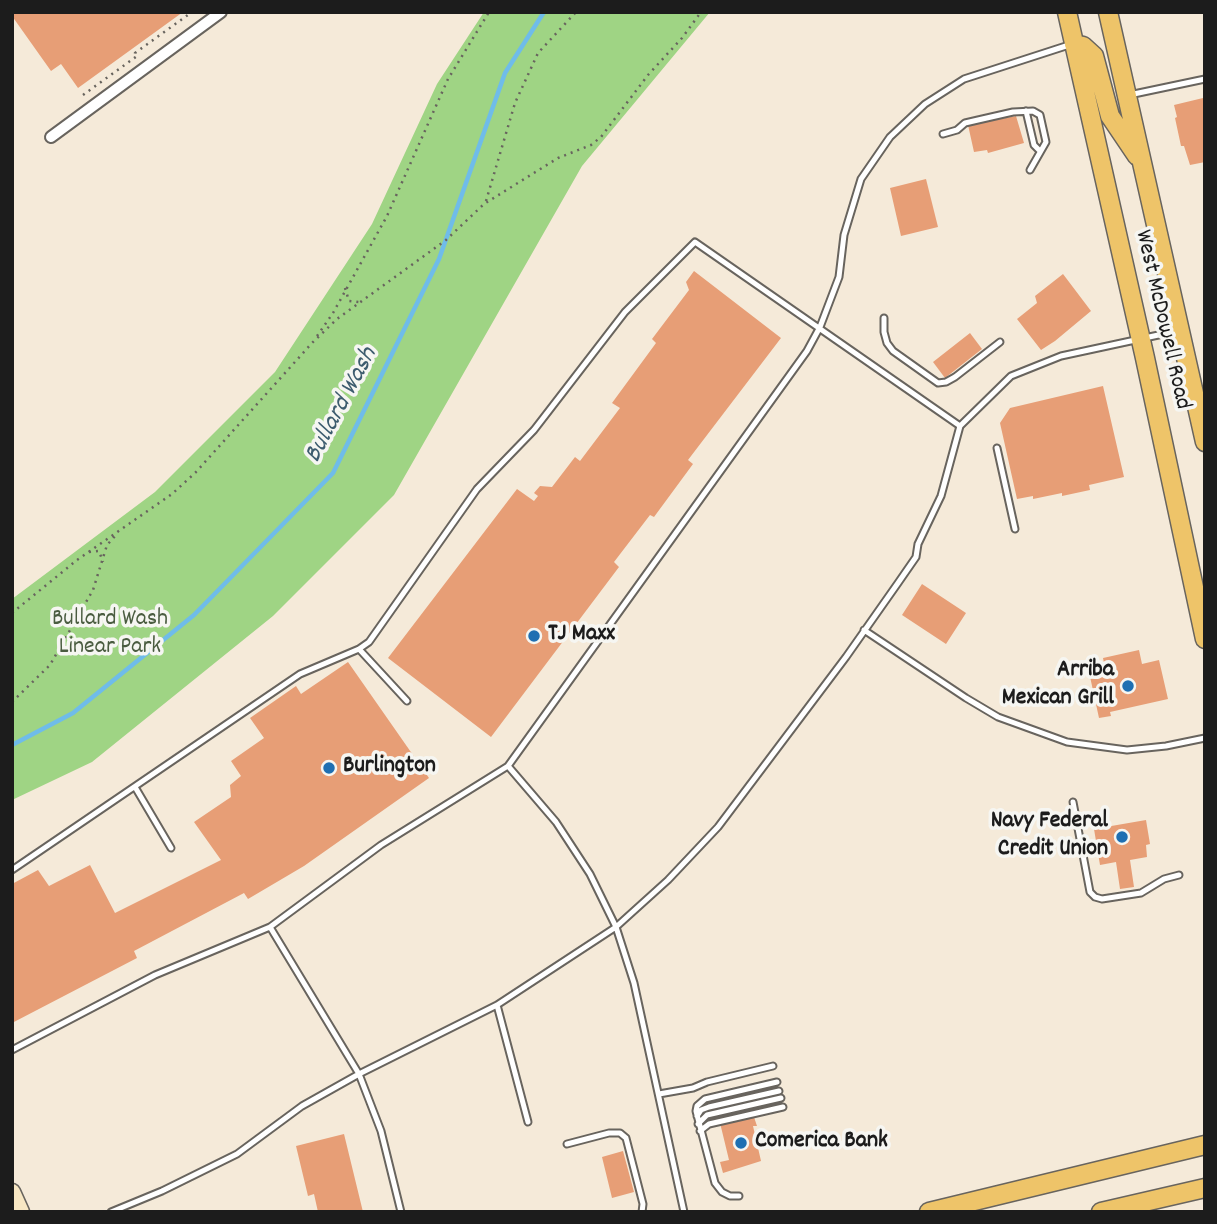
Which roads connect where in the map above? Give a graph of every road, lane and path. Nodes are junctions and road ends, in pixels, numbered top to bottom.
1 (192, 12) edge
2 (221, 12) edge
3 (489, 12) edge
4 (576, 12) edge
5 (701, 12) edge
6 (1067, 12) edge
7 (1108, 12) edge
8 (1074, 44) junction
9 (1205, 79) edge
10 (83, 95) dead end
11 (1126, 96) junction
12 (1026, 111) junction
13 (943, 134) dead end
14 (51, 137) dead end
15 (1040, 151) junction
16 (1143, 164) junction
17 (1030, 170) dead end
18 (489, 188) junction
19 (503, 193) junction
20 (484, 204) junction
21 (345, 288) junction
22 (362, 302) junction
23 (884, 318) dead end
24 (820, 327) junction
25 (1180, 331) junction
26 (1140, 338) junction
27 (1000, 342) dead end
28 (312, 343) junction
29 (960, 426) junction
30 (1205, 442) edge
31 (998, 448) dead end
32 (1015, 529) dead end
33 (118, 532) junction
34 (88, 552) junction
35 (103, 562) junction
36 (1196, 594) junction
37 (1205, 610) edge
38 (12, 613) edge
39 (864, 630) junction
40 (1205, 639) edge
41 (359, 649) junction
42 (407, 701) dead end
43 (12, 702) edge
44 (1205, 738) edge
45 (508, 766) junction
46 (135, 787) junction
47 (1073, 802) dead end
48 (171, 849) dead end
49 (12, 870) edge
50 (1180, 875) dead end
51 (270, 927) junction
52 (615, 927) junction
53 (497, 1005) junction
54 (12, 1050) edge
55 (773, 1066) dead end
56 (359, 1074) junction
57 (777, 1082) dead end
58 (779, 1090) dead end
59 (659, 1094) junction
60 (781, 1098) dead end
61 (783, 1107) dead end
62 (697, 1116) junction
63 (528, 1122) dead end
64 (698, 1124) junction
65 (700, 1131) junction
66 (567, 1144) dead end
67 (1205, 1145) edge
68 (1205, 1188) edge
69 (12, 1192) edge
70 (739, 1196) dead end
71 (20, 1212) edge
72 (111, 1212) edge
73 (401, 1212) edge
74 (642, 1212) edge
75 (684, 1212) edge
76 (929, 1212) edge
77 (1101, 1212) edge

1 - 10 path
2 - 14 street
3 - 21 path
4 - 18 path
5 - 19 path
6 - 8 main road, West McDowell Road
7 - 11 main road, West McDowell Road
8 - 16 main road
8 - 24 lane
8 - 26 main road, West McDowell Road
9 - 11 lane
11 - 16 main road, West McDowell Road
12 - 13 lane
12 - 15 lane
12 - 15 lane
15 - 17 lane
16 - 25 main road, West McDowell Road
18 - 19 path
18 - 20 path
19 - 20 path
20 - 22 path
21 - 22 path
21 - 28 path
22 - 28 path
23 - 27 lane
24 - 29 lane
24 - 41 lane
24 - 45 lane
25 - 26 lane
25 - 30 main road, West McDowell Road
26 - 29 lane
26 - 36 main road, West McDowell Road
28 - 33 path
29 - 39 lane
31 - 32 lane
33 - 34 path
33 - 35 path
34 - 35 path
34 - 38 path
35 - 43 path
36 - 37 main road
36 - 40 main road, West McDowell Road
39 - 44 lane
39 - 52 lane
41 - 42 lane
41 - 46 lane
45 - 51 lane
45 - 52 lane
46 - 48 lane
46 - 49 lane
47 - 50 lane
51 - 54 lane
51 - 56 lane
52 - 53 lane
52 - 59 lane
53 - 56 lane
53 - 63 lane
55 - 59 lane
56 - 72 lane
56 - 73 lane
57 - 62 lane
58 - 62 lane
59 - 75 lane
60 - 64 lane
61 - 65 lane
62 - 64 lane
64 - 65 lane
65 - 70 lane
66 - 74 lane
67 - 76 main road
68 - 77 main road
69 - 71 street

